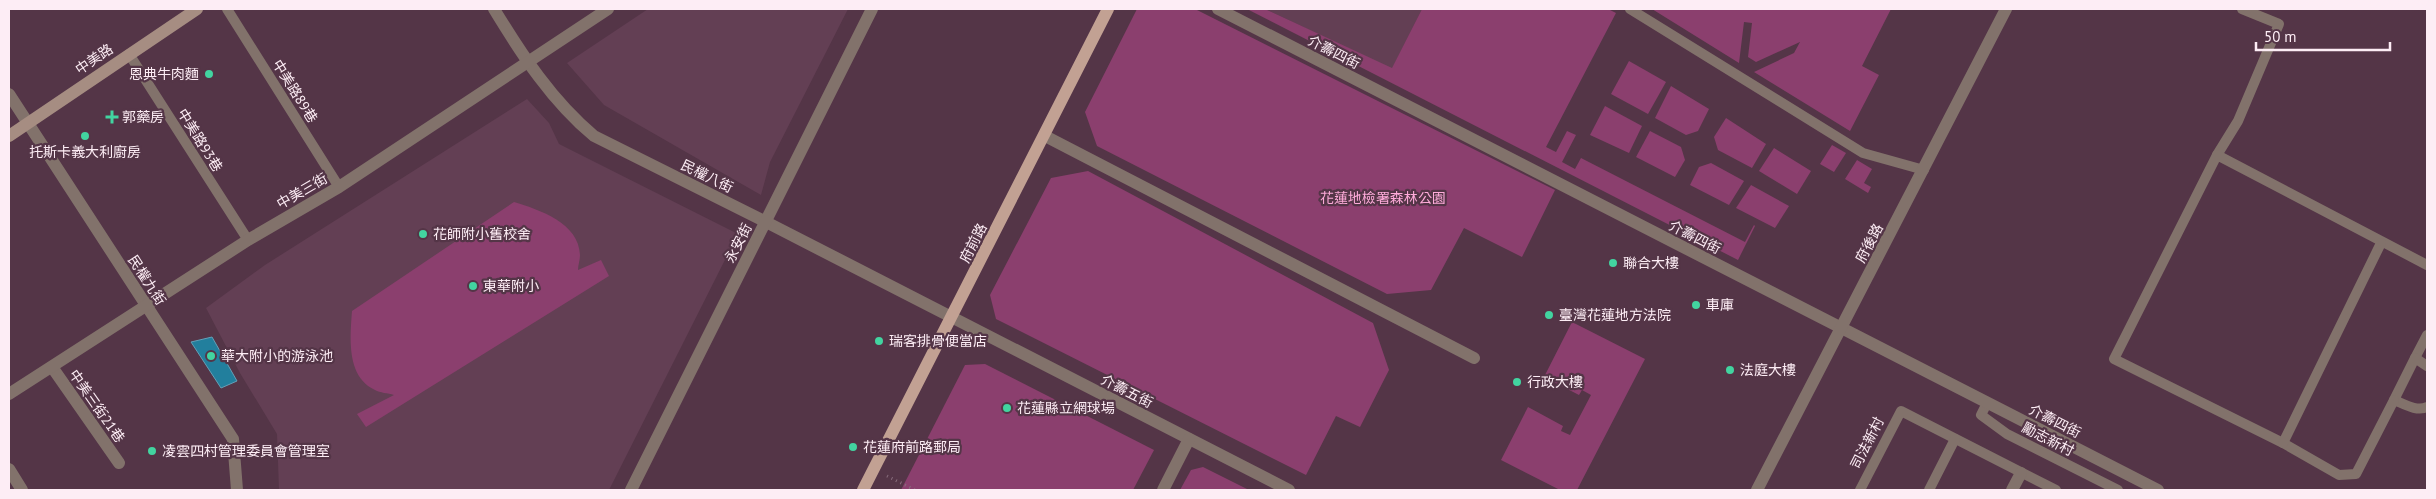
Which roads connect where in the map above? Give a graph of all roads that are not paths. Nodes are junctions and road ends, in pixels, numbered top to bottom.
1 (197, 9) edge
2 (228, 9) edge
3 (494, 9) edge
4 (608, 9) edge
5 (872, 9) edge
6 (1108, 9) edge
7 (1218, 9) edge
8 (1630, 9) edge
9 (2006, 9) edge
10 (2242, 9) edge
11 (129, 54) junction
12 (526, 61) junction
13 (9, 94) edge
14 (27, 124) junction
15 (9, 136) edge
16 (1045, 136) junction
17 (2217, 155) junction
18 (1924, 170) junction
19 (339, 187) junction
20 (766, 222) junction
21 (248, 240) junction
22 (2381, 243) junction
23 (2427, 265) edge
24 (146, 306) junction
25 (951, 318) junction
26 (1841, 328) junction
27 (2427, 335) edge
28 (1474, 358) dead end
29 (2415, 358) junction
30 (52, 366) junction
31 (2427, 366) edge
32 (9, 394) edge
33 (2394, 400) junction
34 (1987, 403) junction
35 (2427, 407) edge
36 (1189, 439) junction
37 (1955, 439) junction
38 (2283, 442) junction
39 (119, 463) dead end
40 (9, 469) edge
41 (2021, 472) junction
42 (635, 487) edge
43 (22, 490) edge
44 (237, 490) edge
45 (863, 490) edge
46 (1163, 490) edge
47 (1289, 490) edge
48 (1757, 490) edge
49 (1860, 490) edge
50 (1928, 490) edge
51 (2012, 490) edge
52 (2056, 490) edge
53 (2118, 490) edge
54 (2158, 490) edge

1 - 11 street, 中美路
2 - 19 lane, 中美路89巷
3 - 12 street, 民權八街
4 - 12 street, 中美三街
5 - 20 street, 永安街
6 - 16 main road, 府前路
7 - 26 street, 介壽四街
8 - 18 lane
9 - 18 street, 府後路
10 - 17 lane
11 - 14 street, 中美路
11 - 21 lane, 中美路93巷
12 - 19 street, 中美三街
12 - 20 street, 民權八街
13 - 14 street, 民權九街
14 - 15 street, 中美路
14 - 24 street, 民權九街
16 - 25 main road, 府前路
16 - 28 street
17 - 22 lane
17 - 38 lane
18 - 26 street, 府後路
19 - 21 street, 中美三街
20 - 25 street, 民權八街
20 - 42 street, 永安街
21 - 24 street, 中美三街
22 - 23 lane
22 - 38 lane
24 - 30 street, 中美三街
24 - 44 street, 民權九街
25 - 36 street, 介壽五街
25 - 45 main road, 府前路
26 - 34 street, 介壽四街
26 - 48 street, 府後路
27 - 29 lane
29 - 31 lane
29 - 33 lane
30 - 32 street, 中美三街
30 - 39 street, 中美三街21巷
33 - 35 lane
33 - 38 lane
34 - 53 lane, 勵志新村
34 - 54 street, 介壽四街
36 - 46 street
36 - 47 street, 介壽五街
37 - 41 lane, 司法新村
37 - 49 lane, 司法新村
37 - 50 lane
40 - 43 street
41 - 51 street
41 - 52 lane, 司法新村

